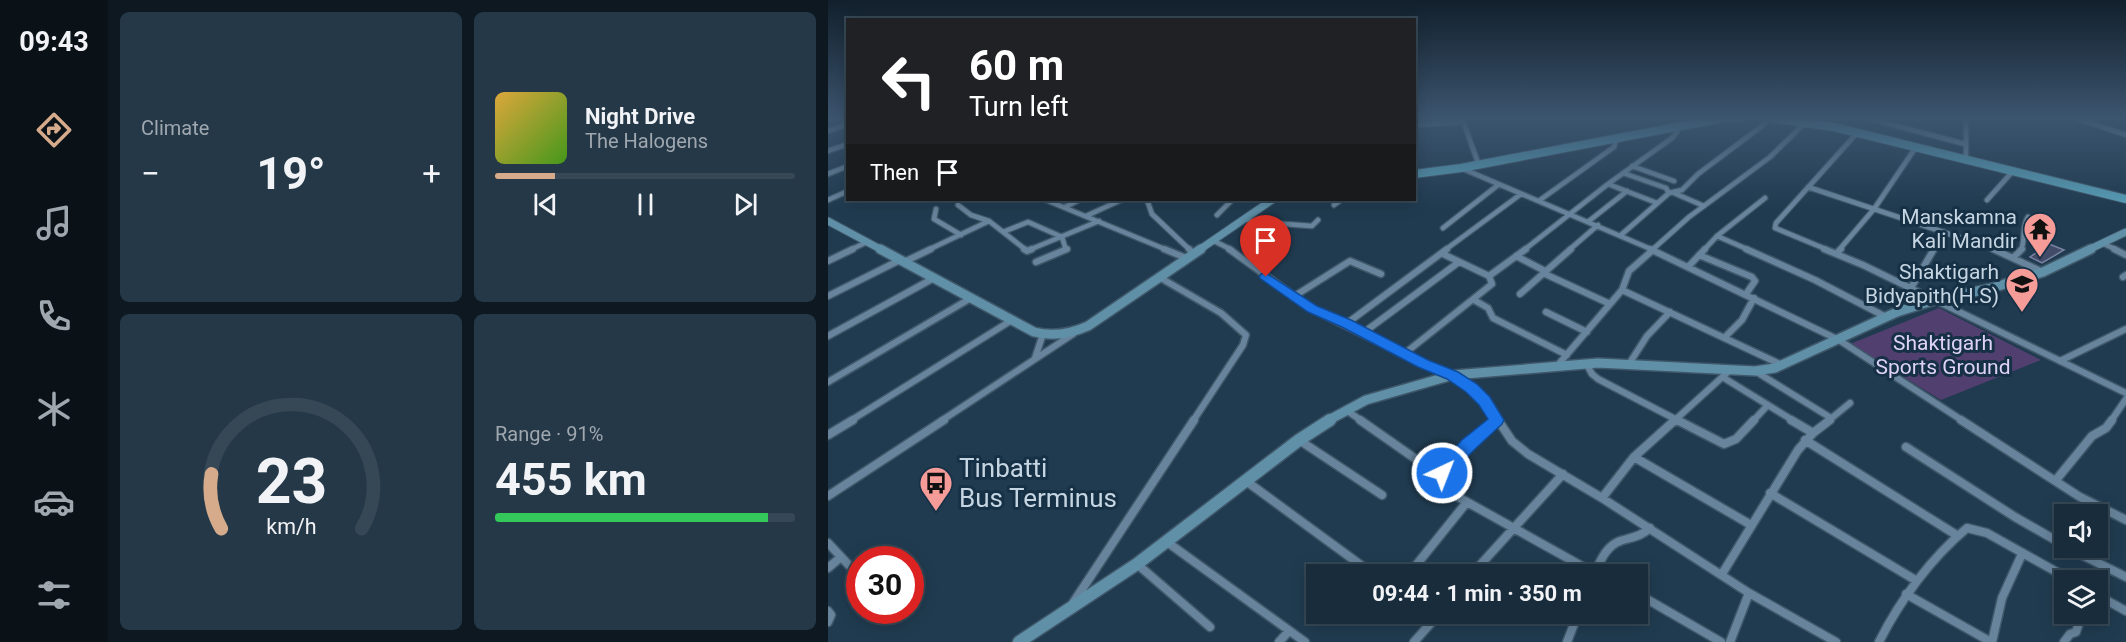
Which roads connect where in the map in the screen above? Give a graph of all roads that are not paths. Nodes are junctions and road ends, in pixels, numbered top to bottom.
1 (1473, 148) edge
2 (1542, 148) edge
3 (1560, 148) edge
4 (1613, 148) edge
5 (1658, 148) edge
6 (1733, 148) edge
7 (1779, 148) edge
8 (1844, 148) edge
9 (1915, 148) edge
10 (1920, 148) edge
11 (1929, 148) edge
12 (1965, 148) edge
13 (1966, 157) junction
14 (1477, 160) junction
15 (1462, 165) junction
16 (1632, 166) junction
17 (846, 167) edge
18 (1416, 170) edge
19 (2013, 171) junction
20 (1623, 173) junction
21 (828, 174) edge
22 (1674, 182) dead end
23 (1498, 184) junction
24 (1608, 184) junction
25 (1808, 188) junction
26 (1627, 191) junction
27 (846, 192) edge
28 (1671, 193) junction
29 (1521, 194) junction
30 (2126, 197) edge
31 (1765, 198) dead end
32 (828, 200) edge
33 (1540, 200) junction
34 (1987, 200) dead end
35 (1049, 201) edge
36 (1077, 201) edge
37 (1119, 201) edge
38 (1147, 201) edge
39 (1231, 201) edge
40 (1271, 201) edge
41 (1340, 201) edge
42 (1657, 203) junction
43 (958, 205) dead end
44 (1334, 205) dead end
45 (1704, 206) junction
46 (1065, 207) junction
47 (936, 209) dead end
48 (1874, 209) junction
49 (1571, 213) junction
50 (1217, 215) dead end
51 (1086, 216) junction
52 (2028, 217) dead end
53 (1244, 219) junction
54 (1318, 220) dead end
55 (989, 221) junction
56 (1099, 221) junction
57 (1589, 221) junction
58 (831, 225) edge
59 (1599, 225) junction
60 (1443, 228) dead end
61 (1003, 232) junction
62 (1944, 232) junction
63 (961, 235) junction
64 (1621, 235) junction
65 (2124, 235) edge
66 (1717, 236) junction
67 (1062, 237) junction
68 (1212, 240) junction
69 (867, 242) junction
70 (2104, 244) junction
71 (1653, 250) junction
72 (1837, 253) junction
73 (1443, 254) junction
74 (1190, 255) junction
75 (1699, 255) junction
76 (2126, 255) edge
77 (1516, 256) junction
78 (2015, 256) junction
79 (828, 261) edge
80 (902, 261) junction
81 (1036, 262) dead end
82 (1460, 262) junction
83 (1688, 267) junction
84 (1544, 272) junction
85 (2043, 272) junction
86 (1381, 274) dead end
87 (1489, 276) junction
88 (1159, 277) junction
89 (934, 278) junction
90 (1911, 288) junction
91 (1622, 290) junction
92 (1520, 294) dead end
93 (1746, 294) junction
94 (828, 296) edge
95 (1293, 297) junction
96 (971, 298) junction
97 (1754, 298) junction
98 (1474, 300) junction
99 (1935, 300) junction
100 (1610, 304) junction
101 (1546, 312) dead end
102 (1670, 312) junction
103 (1887, 317) junction
104 (1012, 320) junction
105 (1346, 324) junction
106 (2126, 329) edge
107 (1077, 331) junction
108 (1587, 332) junction
109 (1364, 333) junction
110 (1043, 334) junction
111 (828, 336) edge
112 (1724, 338) junction
113 (1839, 340) junction
114 (1404, 354) junction
115 (1567, 355) junction
116 (1035, 359) junction
117 (2060, 361) junction
118 (1586, 363) junction
119 (1629, 364) junction
120 (1557, 366) junction
121 (1783, 366) junction
122 (1755, 371) junction
123 (1727, 374) junction
124 (1453, 375) junction
125 (828, 382) edge
126 (2126, 393) edge
127 (2126, 399) edge
128 (1850, 403) dead end
129 (1767, 406) junction
130 (1346, 410) junction
131 (1831, 418) junction
132 (1497, 420) junction
133 (1676, 421) junction
134 (1813, 433) junction
135 (828, 435) edge
136 (1299, 440) junction
137 (1805, 440) junction
138 (1906, 447) dead end
139 (1634, 457) junction
140 (1442, 473) junction
141 (1563, 474) junction
142 (2056, 480) junction
143 (1245, 481) junction
144 (1770, 493) junction
145 (1383, 495) dead end
146 (828, 496) edge
147 (1602, 498) junction
148 (1467, 502) junction
149 (2126, 520) edge
150 (1751, 525) junction
151 (1513, 526) junction
152 (1650, 528) junction
153 (1958, 536) junction
154 (2054, 539) edge
155 (1167, 542) junction
156 (828, 543) edge
157 (2022, 554) junction
158 (841, 557) junction
159 (2088, 558) edge
160 (846, 562) edge
161 (1137, 564) junction
162 (1359, 564) edge
163 (1417, 564) edge
164 (1481, 564) edge
165 (1578, 564) edge
166 (1601, 564) edge
167 (828, 568) edge
168 (2054, 571) edge
169 (1722, 574) junction
170 (2126, 577) edge
171 (1917, 581) junction
172 (1749, 593) junction
173 (1906, 594) junction
174 (1648, 600) edge
175 (2108, 601) edge
176 (828, 611) edge
177 (1067, 611) junction
178 (2126, 611) edge
179 (828, 621) edge
180 (1428, 624) edge
181 (1574, 624) edge
182 (2079, 624) edge
183 (1210, 627) dead end
184 (1289, 631) junction
185 (1979, 639) edge
186 (1023, 641) edge
187 (1279, 642) edge
188 (1305, 642) edge
189 (1414, 642) edge
190 (1567, 642) edge
191 (1721, 642) edge
192 (1730, 642) edge
193 (1836, 642) edge
194 (1879, 642) edge
195 (1991, 642) edge
196 (2064, 642) edge

1 - 14 street
2 - 14 main road
3 - 15 main road
4 - 33 street
5 - 16 street
6 - 28 street
7 - 45 street
8 - 25 street
9 - 48 street
10 - 19 main road
11 - 13 main road
12 - 13 street
13 - 30 main road
14 - 15 main road
15 - 18 main road
15 - 23 street
16 - 20 street
16 - 22 street
17 - 21 street
19 - 30 main road
19 - 34 street
20 - 24 street
20 - 28 street
23 - 29 street
23 - 60 street
24 - 26 street
24 - 49 street
25 - 48 street
25 - 72 street
26 - 42 street
26 - 57 street
27 - 32 street
28 - 42 street
28 - 45 street
29 - 33 street
29 - 73 street
31 - 66 street
33 - 49 street
35 - 46 street
36 - 46 street
37 - 51 street
38 - 74 street
39 - 50 street
40 - 53 street
41 - 44 street
42 - 64 street
43 - 55 street
45 - 71 street
46 - 51 street
47 - 63 street
48 - 62 street
48 - 72 street
49 - 57 street
49 - 77 street
51 - 56 street
52 - 78 street
53 - 54 street
53 - 68 street
55 - 61 street
55 - 63 street
56 - 67 street
56 - 74 street
57 - 59 street
58 - 69 street
59 - 64 street
59 - 84 street
61 - 67 street
61 - 67 street
62 - 78 street
62 - 90 street
63 - 80 street
64 - 71 street
65 - 70 street
66 - 75 street
66 - 103 street
67 - 81 street
68 - 74 street
68 - 95 street
69 - 79 street
69 - 80 street
70 - 76 street
70 - 85 street
71 - 83 street
71 - 91 street
72 - 90 street
73 - 82 street
73 - 105 street
74 - 88 street
75 - 83 street
75 - 93 street
77 - 84 street
77 - 87 street
78 - 85 street
80 - 89 street
80 - 94 street
82 - 87 street
82 - 109 street
83 - 93 street
84 - 92 street
84 - 100 street
85 - 99 street
86 - 95 street
87 - 98 street
88 - 107 street
88 - 177 street
89 - 96 street
89 - 111 street
90 - 99 street
91 - 100 street
91 - 102 street
93 - 97 street
95 - 105 street
96 - 104 street
96 - 125 street
97 - 112 street
97 - 113 street
98 - 114 street
98 - 115 street
99 - 103 street
99 - 117 street
100 - 108 street
101 - 108 street
102 - 112 street
102 - 119 street
103 - 113 street
104 - 110 street
104 - 135 street
105 - 109 street
106 - 117 street
107 - 110 street
107 - 116 street
108 - 115 street
109 - 114 street
110 - 116 street
112 - 121 street
113 - 121 street
113 - 142 street
114 - 124 street
115 - 120 street
116 - 146 street
117 - 126 street
118 - 119 street
118 - 120 street
118 - 133 street
119 - 123 street
120 - 124 street
121 - 122 street
122 - 123 street
122 - 131 street
123 - 129 street
123 - 133 street
124 - 130 street
124 - 132 street
127 - 142 street
128 - 131 street
129 - 133 street
129 - 134 street
130 - 136 street
130 - 140 street
131 - 134 street
132 - 140 street
132 - 141 street
133 - 139 street
134 - 137 street
136 - 143 street
136 - 145 street
137 - 144 street
137 - 153 street
138 - 154 street
139 - 147 street
139 - 150 street
140 - 148 street
141 - 147 street
141 - 151 street
142 - 149 street
143 - 155 street
143 - 162 street
144 - 150 street
144 - 171 street
147 - 152 street
148 - 151 street
148 - 163 street
150 - 169 street
151 - 164 street
151 - 165 street
152 - 166 street
152 - 169 street
153 - 157 street
153 - 171 street
155 - 161 street
155 - 184 street
156 - 158 street
157 - 168 street
157 - 195 street
158 - 160 street
158 - 167 street
159 - 170 street
161 - 177 street
161 - 183 street
169 - 172 street
171 - 173 street
172 - 192 street
172 - 193 street
173 - 185 street
173 - 194 street
174 - 191 street
175 - 178 street
176 - 179 street
177 - 186 street
180 - 189 street
181 - 190 street
182 - 196 street
184 - 187 street
184 - 188 street
185 - 195 street

